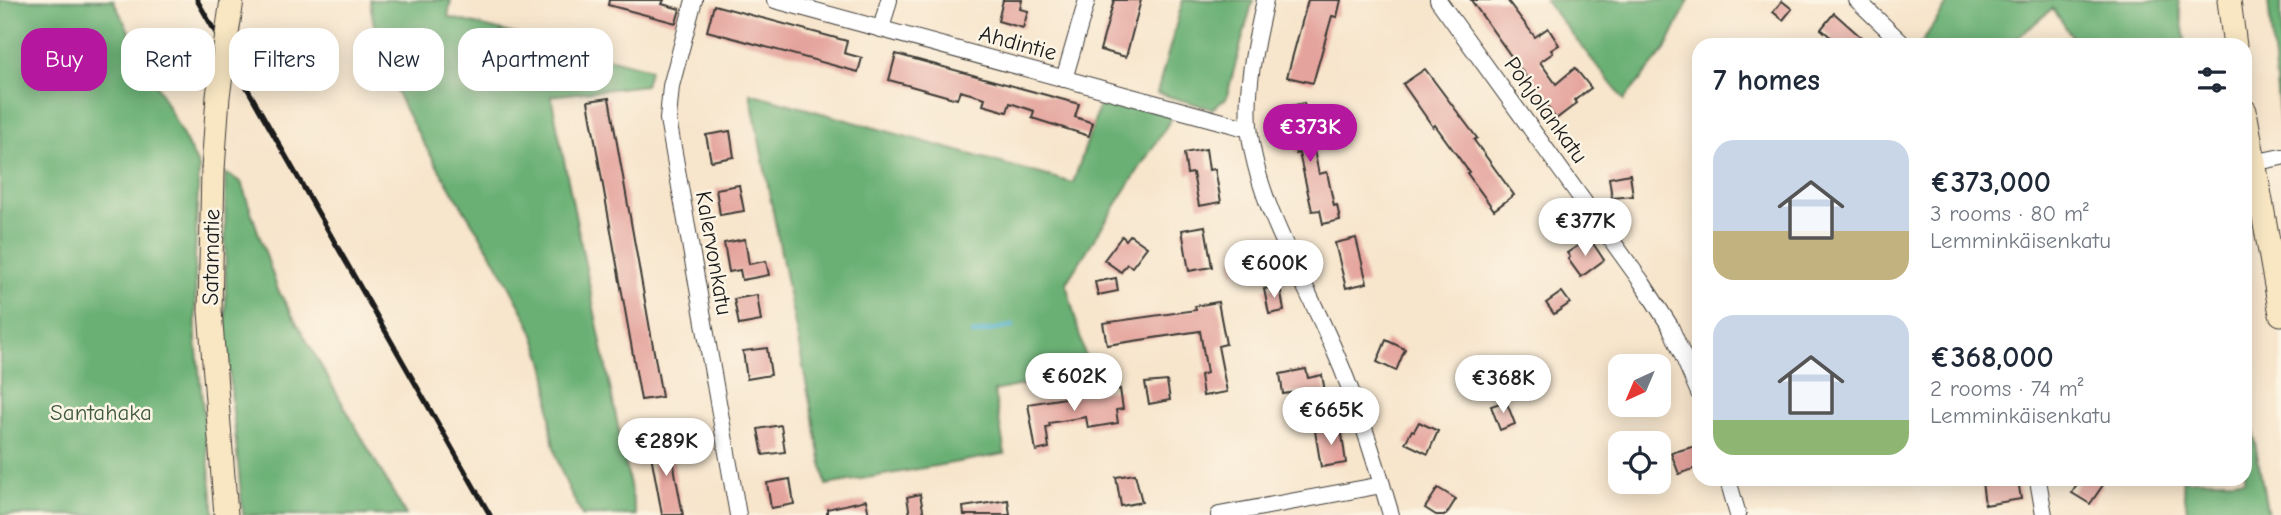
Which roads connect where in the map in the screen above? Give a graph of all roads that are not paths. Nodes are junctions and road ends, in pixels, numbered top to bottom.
1 (232, 0) edge
2 (694, 0) edge
3 (775, 0) edge
4 (889, 0) edge
5 (1087, 0) edge
6 (1265, 0) edge
7 (1438, 0) edge
8 (1857, 0) edge
9 (2229, 0) edge
10 (881, 29) junction
11 (1897, 38) edge
12 (2234, 38) edge
13 (1064, 79) junction
14 (1249, 129) junction
15 (2252, 156) edge
16 (2281, 157) edge
17 (2253, 163) junction
18 (2281, 314) edge
19 (1692, 377) edge
20 (1382, 485) junction
21 (1730, 486) edge
22 (2039, 486) edge
23 (226, 515) edge
24 (738, 515) edge
25 (1219, 515) edge
26 (1391, 515) edge
27 (1738, 515) edge
28 (2044, 515) edge

1 - 23 main road, Satamatie, bridge
2 - 24 street, Kalervonkatu
3 - 10 street, Ahdintie
4 - 10 street
5 - 13 street
6 - 14 street
7 - 19 street, Pohjolankatu
8 - 11 street
9 - 12 main road
10 - 13 street, Ahdintie
13 - 14 street, Ahdintie
14 - 20 street
15 - 17 main road
16 - 17 street
17 - 18 main road
20 - 25 street
20 - 26 street
21 - 27 street
22 - 28 street

